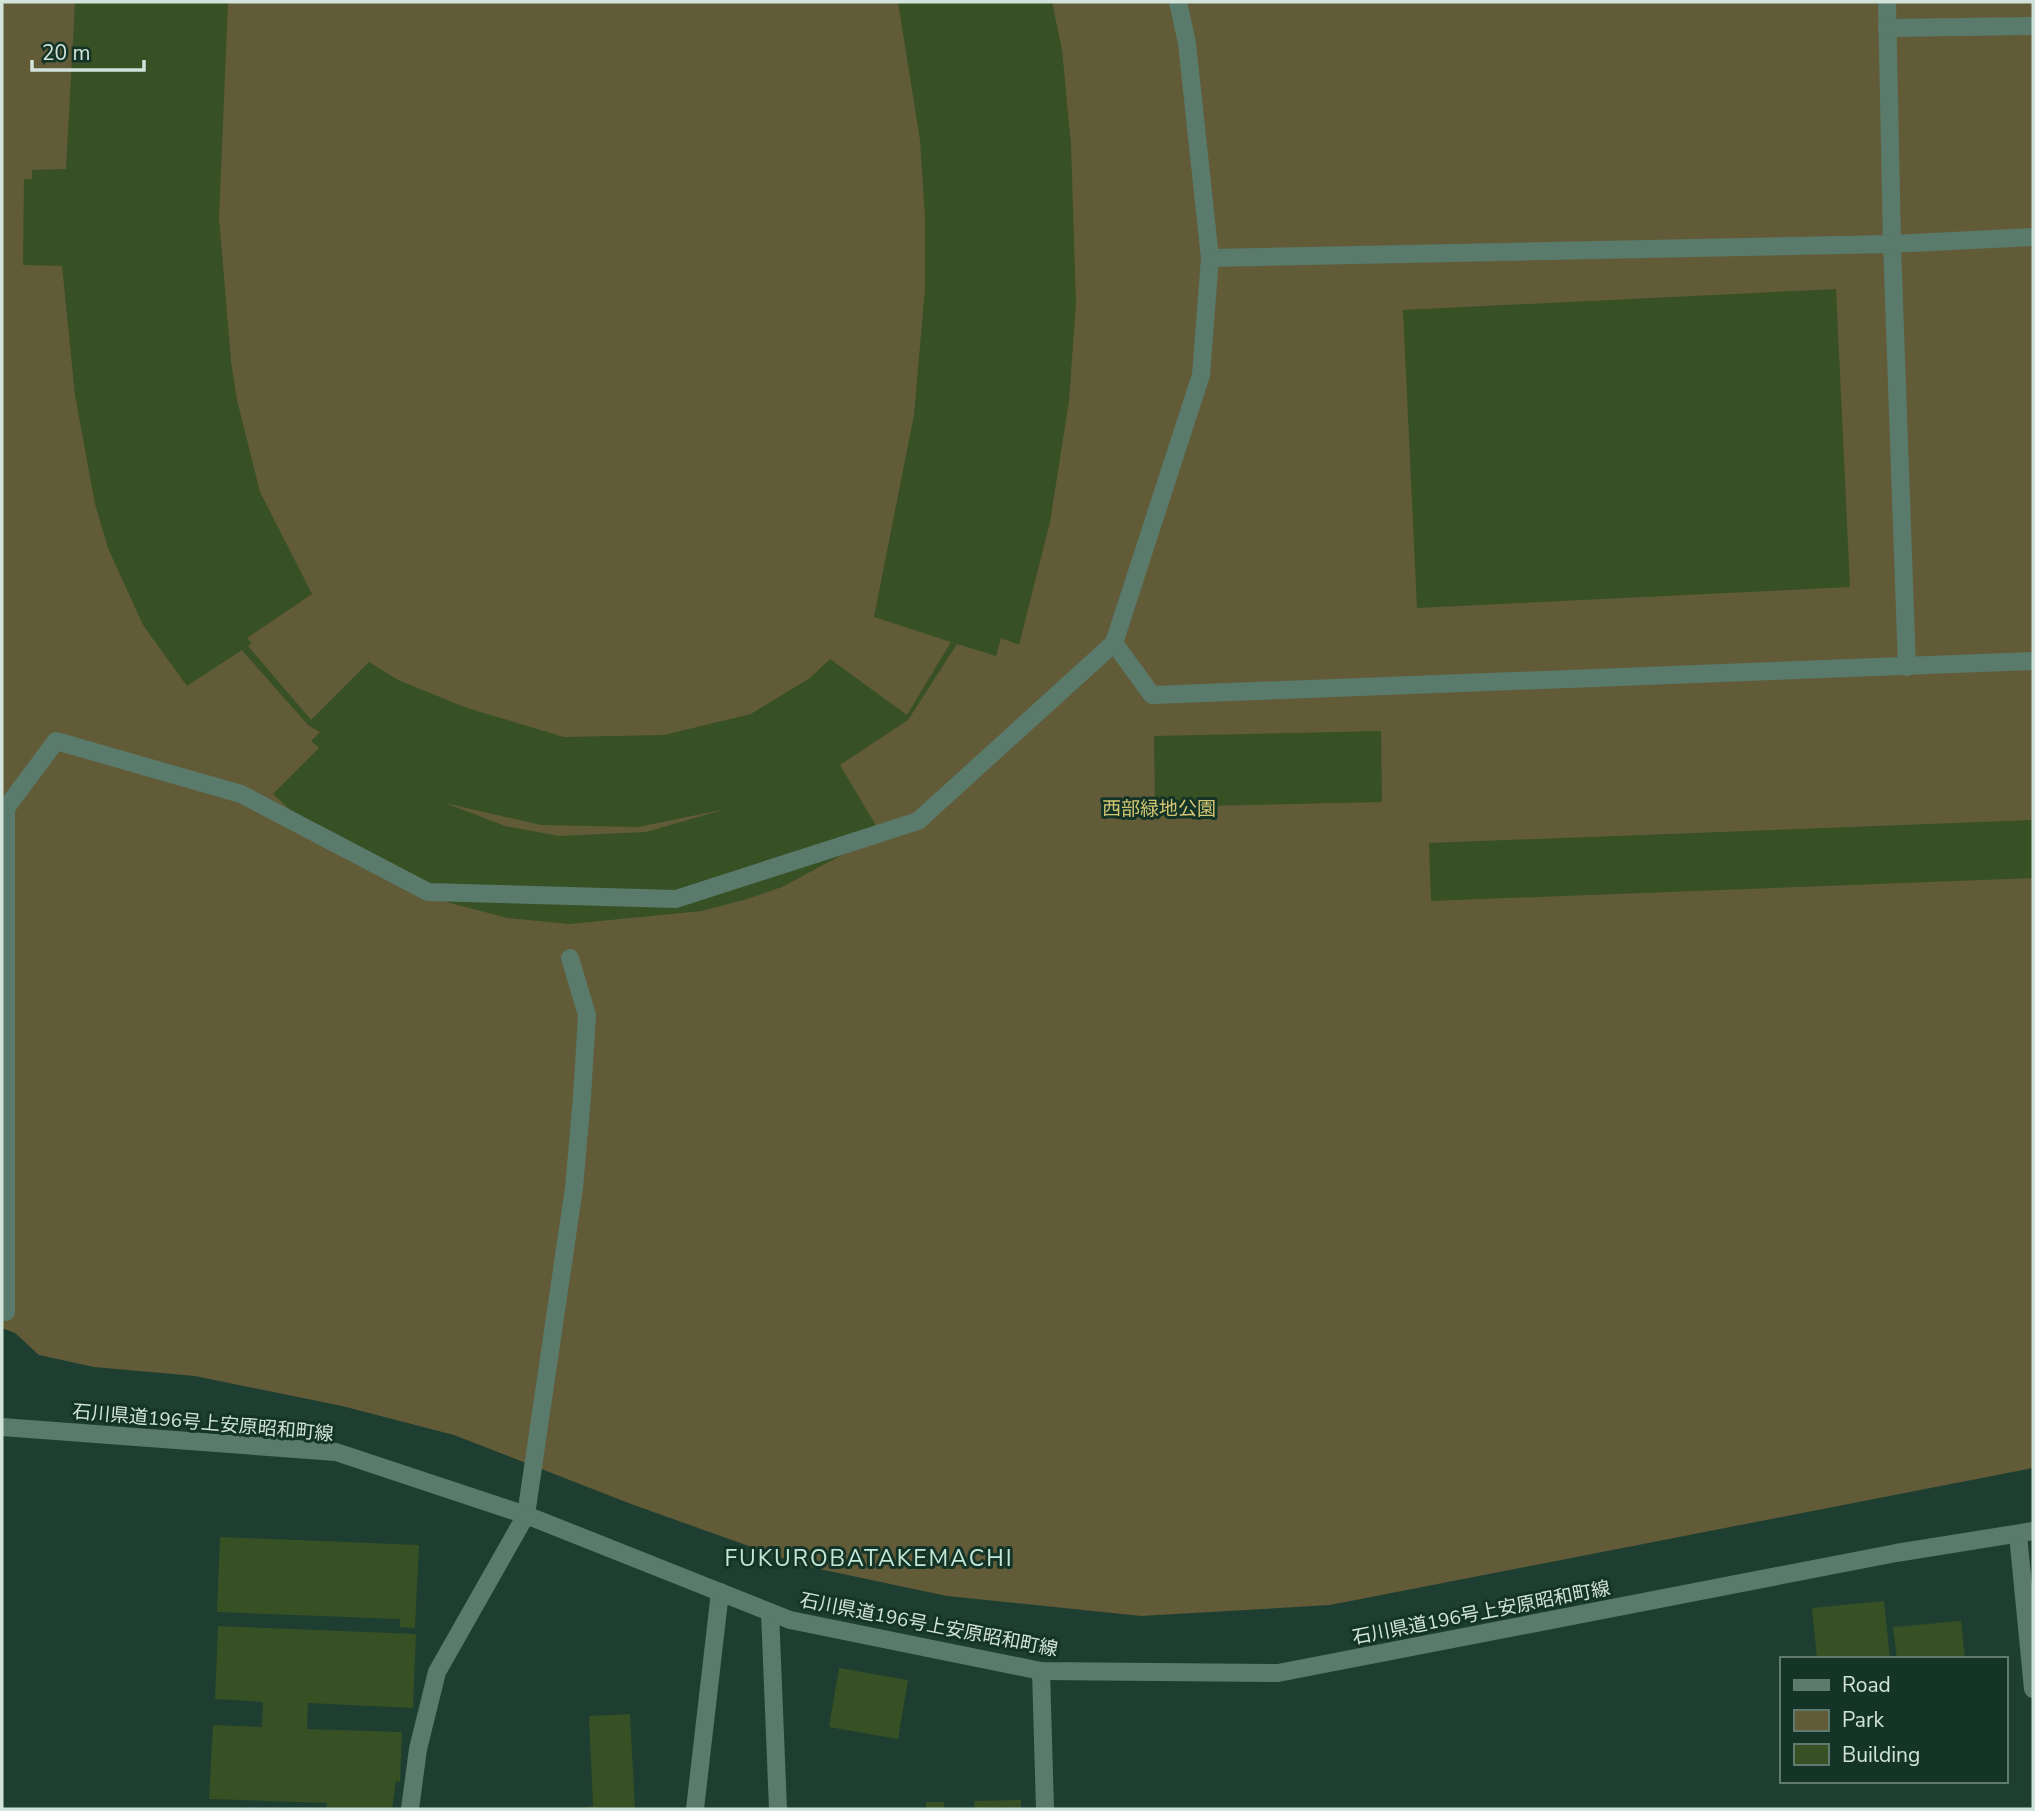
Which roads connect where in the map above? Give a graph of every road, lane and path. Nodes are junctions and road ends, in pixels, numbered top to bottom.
1 (1178, 2) edge
2 (1887, 2) edge
3 (2033, 26) edge
4 (1887, 28) junction
5 (2033, 237) edge
6 (1892, 244) junction
7 (1210, 258) junction
8 (1114, 643) junction
9 (2033, 661) edge
10 (1907, 667) junction
11 (570, 958) dead end
12 (6, 1312) dead end
13 (2, 1427) edge
14 (526, 1515) junction
15 (2026, 1533) edge
16 (720, 1592) junction
17 (770, 1612) junction
18 (1041, 1671) junction
19 (2033, 1689) edge
20 (410, 1809) edge
21 (695, 1809) edge
22 (778, 1809) edge
23 (1045, 1809) edge

1 - 7 main road
2 - 4 main road
3 - 4 main road
4 - 6 main road
5 - 6 main road
6 - 7 main road
6 - 10 main road
7 - 8 main road
8 - 10 main road
8 - 12 main road
9 - 10 main road
11 - 14 main road
13 - 14 main road, 石川県道196号上安原昭和町線
14 - 16 main road, 石川県道196号上安原昭和町線
14 - 20 main road
15 - 18 main road, 石川県道196号上安原昭和町線
15 - 19 main road
16 - 17 main road, 石川県道196号上安原昭和町線
16 - 21 main road
17 - 18 main road, 石川県道196号上安原昭和町線
17 - 22 main road
18 - 23 main road

